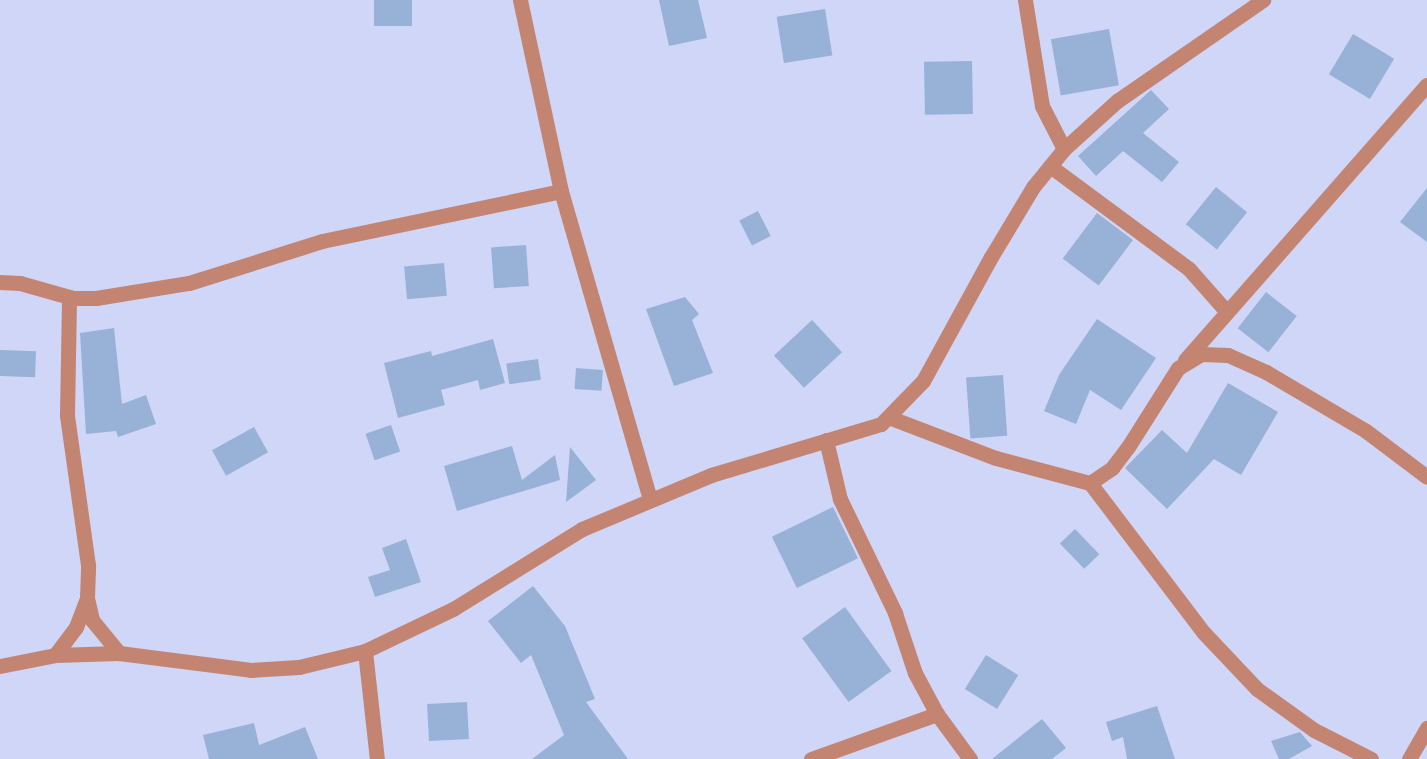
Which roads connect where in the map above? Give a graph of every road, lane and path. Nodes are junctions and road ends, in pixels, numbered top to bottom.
1 (520, 0) edge
2 (1025, 0) edge
3 (1263, 0) edge
4 (1427, 85) edge
5 (1064, 149) junction
6 (1050, 166) junction
7 (561, 191) junction
8 (0, 282) edge
9 (69, 297) junction
10 (1227, 312) junction
11 (1178, 368) junction
12 (891, 418) junction
13 (825, 440) junction
14 (1427, 477) edge
15 (1090, 483) junction
16 (650, 500) junction
17 (87, 598) junction
18 (365, 651) junction
19 (119, 653) junction
20 (55, 655) junction
21 (0, 666) edge
22 (937, 714) junction
23 (1427, 728) edge
24 (377, 759) edge
25 (811, 759) edge
26 (970, 759) edge
27 (1371, 759) edge
28 (1409, 759) edge

1 - 7 street
2 - 5 street
3 - 5 street
4 - 10 street
5 - 6 street
6 - 10 street
6 - 12 street
7 - 9 street
7 - 16 street
8 - 9 street
9 - 17 street
10 - 11 street
11 - 14 street
11 - 15 street
12 - 13 street
12 - 15 street
13 - 16 street
13 - 22 street
15 - 27 street
16 - 18 street
17 - 19 street
17 - 20 street
18 - 19 street
18 - 24 street
19 - 20 street
20 - 21 street
22 - 25 street
22 - 26 street
23 - 28 street

